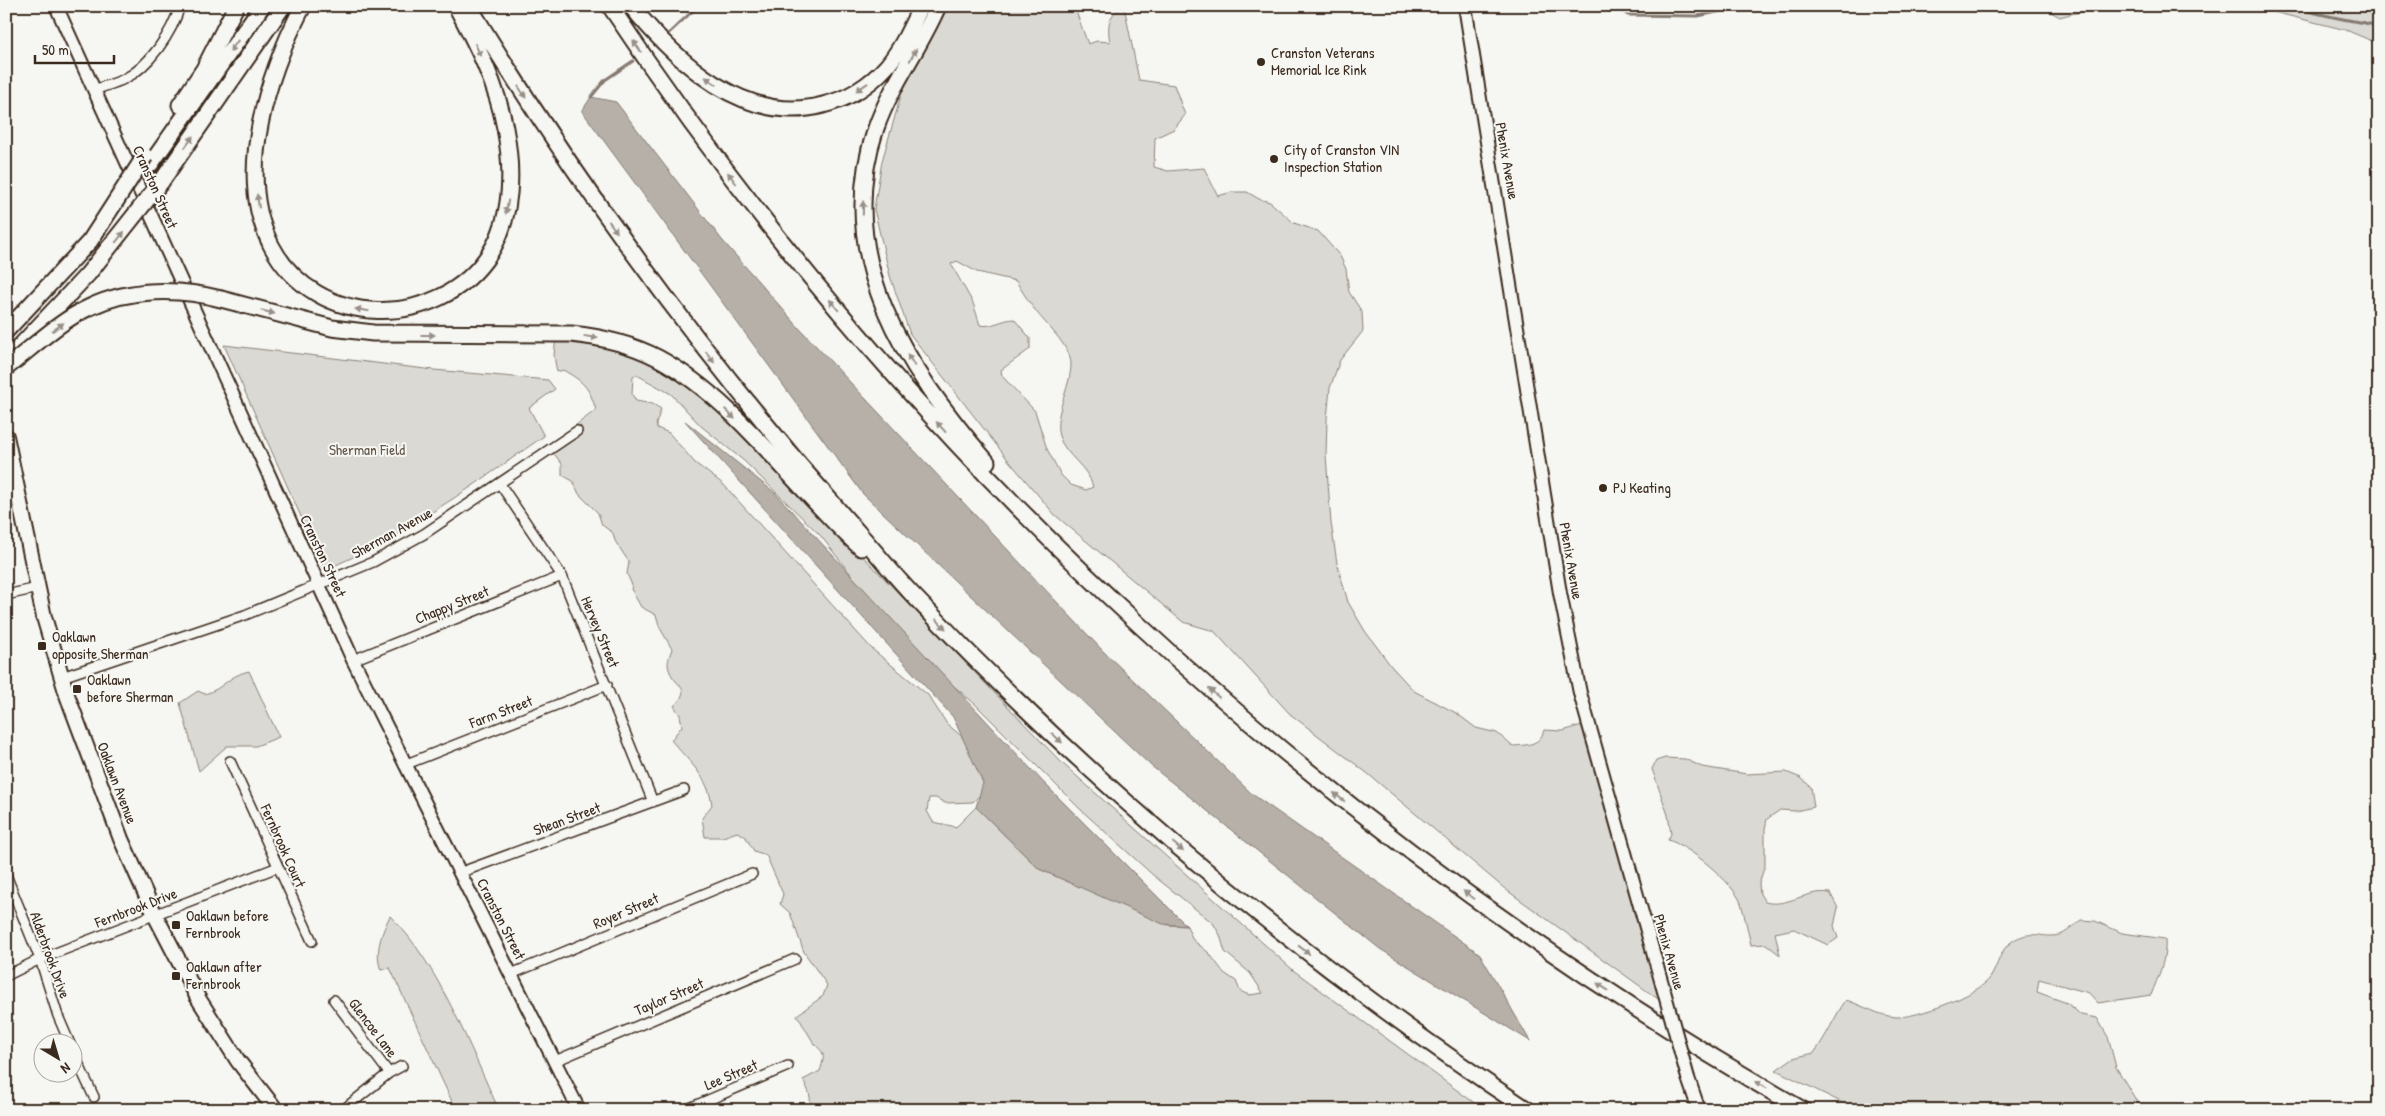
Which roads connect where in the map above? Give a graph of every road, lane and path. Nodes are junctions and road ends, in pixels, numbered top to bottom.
1 (56, 6) edge
2 (180, 6) edge
3 (236, 6) edge
4 (262, 6) edge
5 (283, 6) edge
6 (303, 6) edge
7 (456, 6) edge
8 (468, 6) edge
9 (610, 6) edge
10 (631, 6) edge
11 (920, 6) edge
12 (938, 6) edge
13 (1465, 6) edge
14 (94, 90) junction
15 (148, 160) junction
16 (6, 331) edge
17 (6, 361) edge
18 (6, 368) edge
19 (577, 431) dead end
20 (6, 436) edge
21 (500, 484) junction
22 (1048, 538) junction
23 (562, 576) junction
24 (318, 585) junction
25 (38, 588) junction
26 (907, 589) junction
27 (6, 595) edge
28 (353, 660) junction
29 (62, 678) junction
30 (607, 685) junction
31 (230, 761) dead end
32 (404, 765) junction
33 (684, 790) dead end
34 (653, 802) junction
35 (278, 867) junction
36 (459, 873) junction
37 (752, 874) dead end
38 (6, 875) edge
39 (155, 916) junction
40 (312, 941) dead end
41 (40, 959) junction
42 (794, 959) dead end
43 (511, 974) junction
44 (6, 976) edge
45 (334, 1000) dead end
46 (66, 1034) edge
47 (555, 1061) junction
48 (402, 1066) dead end
49 (788, 1066) dead end
50 (82, 1071) edge
51 (389, 1073) junction
52 (94, 1097) dead end
53 (276, 1110) edge
54 (343, 1110) edge
55 (579, 1110) edge
56 (685, 1110) edge
57 (1528, 1110) edge
58 (1699, 1110) edge
59 (1803, 1110) edge

1 - 14 street, Cranston Street
2 - 14 street
3 - 15 highway
4 -> 15 highway
17 -> 5 highway, bridge
7 -> 6 highway
8 -> 26 highway
22 -> 9 highway
11 -> 10 highway
22 -> 12 highway
13 - 58 street, Phenix Avenue, bridge
14 - 24 street, Cranston Street
15 - 16 highway, bridge
18 -> 26 highway, bridge
19 - 21 street, Sherman Avenue
20 - 25 main road, Oaklawn Avenue
21 - 23 street, Hervey Street
21 - 24 street, Sherman Avenue
59 -> 22 highway
23 - 28 street, Chappy Street
23 - 30 street, Hervey Street
24 - 28 street, Cranston Street
24 - 29 street, Sherman Avenue
25 - 27 street
25 - 29 main road, Oaklawn Avenue
26 -> 57 highway
28 - 32 street, Cranston Street
29 - 39 main road, Oaklawn Avenue
30 - 32 street, Farm Street
30 - 34 street, Hervey Street
31 - 35 street, Fernbrook Court
32 - 36 street, Cranston Street
33 - 34 street, Shean Street
34 - 36 street, Shean Street
35 - 39 street, Fernbrook Drive
35 - 40 street, Fernbrook Court
36 - 43 street, Cranston Street
37 - 43 street, Royer Street
38 - 41 street, Alderbrook Drive
39 - 41 street, Fernbrook Drive
39 - 53 main road, Oaklawn Avenue
41 - 44 street, Fernbrook Drive
41 - 46 street, Alderbrook Drive
42 - 47 street, Taylor Street
43 - 47 street, Cranston Street
45 - 51 street, Glencoe Lane
47 - 55 street, Cranston Street
48 - 51 street
49 - 56 street, Lee Street
50 - 52 street
51 - 54 street

